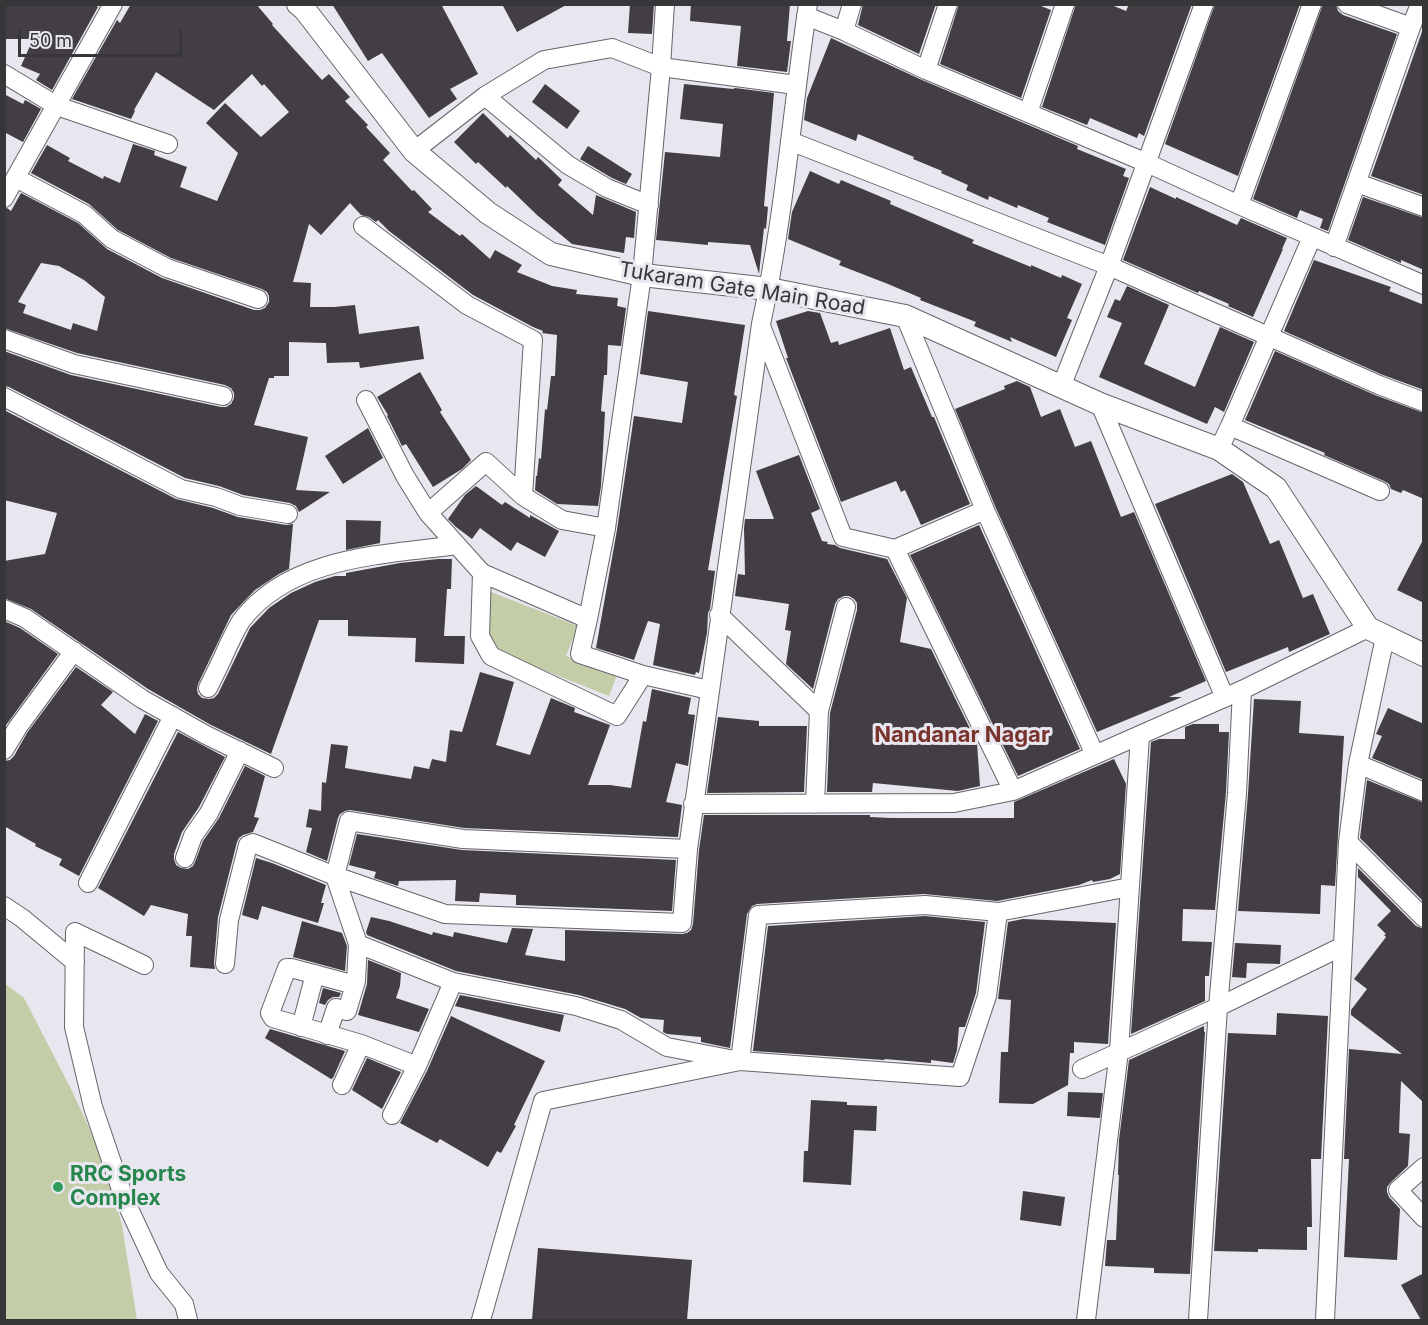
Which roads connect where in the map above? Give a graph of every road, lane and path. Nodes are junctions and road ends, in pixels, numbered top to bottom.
1 (113, 4) edge
2 (665, 4) edge
3 (852, 4) edge
4 (948, 4) edge
5 (1065, 4) edge
6 (1204, 4) edge
7 (1312, 4) edge
8 (1347, 4) edge
9 (1420, 4) edge
10 (305, 6) edge
11 (807, 10) edge
12 (1411, 27) junction
13 (844, 31) junction
14 (661, 67) junction
15 (926, 70) junction
16 (4, 74) edge
17 (796, 85) junction
18 (485, 96) junction
19 (57, 106) junction
20 (1028, 113) junction
21 (790, 141) junction
22 (168, 144) dead end
23 (414, 151) junction
24 (1147, 163) junction
25 (16, 178) junction
26 (1357, 183) junction
27 (4, 198) edge
28 (649, 205) junction
29 (1239, 205) junction
30 (1424, 207) edge
31 (363, 226) dead end
32 (1312, 237) junction
33 (1334, 247) junction
34 (1109, 266) junction
35 (642, 275) junction
36 (1424, 285) edge
37 (768, 289) junction
38 (258, 299) dead end
39 (905, 316) junction
40 (760, 324) junction
41 (1269, 336) junction
42 (4, 339) edge
43 (1061, 387) junction
44 (4, 396) edge
45 (223, 396) dead end
46 (366, 400) dead end
47 (1424, 402) edge
48 (1100, 404) junction
49 (1230, 426) junction
50 (1219, 449) junction
51 (1380, 491) dead end
52 (523, 495) junction
53 (985, 510) junction
54 (428, 513) junction
55 (288, 514) dead end
56 (606, 528) junction
57 (457, 545) junction
58 (895, 549) junction
59 (482, 573) junction
60 (846, 607) dead end
61 (4, 609) edge
62 (719, 615) junction
63 (588, 620) junction
64 (1376, 633) junction
65 (74, 651) junction
66 (1424, 655) edge
67 (643, 675) junction
68 (208, 688) dead end
69 (709, 690) junction
70 (1242, 690) junction
71 (1225, 698) junction
72 (819, 711) junction
73 (173, 716) junction
74 (1140, 736) junction
75 (4, 750) edge
76 (240, 751) junction
77 (1095, 755) junction
78 (1358, 764) junction
79 (274, 768) dead end
80 (1013, 791) junction
81 (1424, 792) edge
82 (693, 804) junction
83 (815, 804) junction
84 (1348, 842) junction
85 (688, 849) junction
86 (185, 858) dead end
87 (335, 876) junction
88 (88, 883) dead end
89 (1130, 887) junction
90 (4, 906) edge
91 (998, 912) junction
92 (1424, 918) edge
93 (358, 944) junction
94 (1343, 946) junction
95 (75, 962) junction
96 (225, 964) dead end
97 (144, 965) dead end
98 (315, 974) junction
99 (453, 982) junction
100 (355, 985) junction
101 (308, 1000) junction
102 (1218, 1007) junction
103 (336, 1008) junction
104 (302, 1027) junction
105 (327, 1035) junction
106 (361, 1044) junction
107 (1119, 1051) junction
108 (740, 1061) junction
109 (417, 1066) junction
110 (1082, 1069) dead end
111 (342, 1085) dead end
112 (393, 1115) dead end
113 (1424, 1167) edge
114 (1424, 1218) edge
115 (188, 1320) edge
116 (481, 1320) edge
117 (1086, 1320) edge
118 (1198, 1320) edge
119 (1325, 1320) edge

1 - 19 street
2 - 14 street
3 - 13 street
4 - 15 street
5 - 20 street
6 - 24 street
7 - 29 street
8 - 12 street
9 - 12 street
10 - 23 street, Tukaram Gate Main Road
11 - 13 street
11 - 17 street
12 - 26 street
13 - 15 street
14 - 17 street
14 - 18 street
14 - 28 street
15 - 20 street
16 - 19 street
17 - 21 street
18 - 23 street
18 - 28 street
19 - 22 street
19 - 25 street
20 - 24 street
21 - 34 street
21 - 37 street
23 - 35 street, Tukaram Gate Main Road
24 - 29 street
24 - 34 street
25 - 27 street
25 - 38 street
26 - 30 street
26 - 33 street
28 - 35 street
29 - 32 street
31 - 52 street
32 - 33 street
32 - 41 street
33 - 36 street
34 - 41 street
34 - 43 street
35 - 37 street, Tukaram Gate Main Road
35 - 56 street
37 - 39 street, Tukaram Gate Main Road
37 - 40 street
39 - 43 street, Tukaram Gate Main Road
39 - 53 street
40 - 58 street
40 - 62 street
41 - 47 street
41 - 49 street
42 - 45 street
43 - 48 street, Tukaram Gate Main Road
44 - 55 street
46 - 54 street
48 - 50 street, Tukaram Gate Main Road
48 - 71 street
49 - 50 street
49 - 51 street
50 - 64 street, Tukaram Gate Main Road
52 - 54 street
52 - 56 street
53 - 58 street
53 - 77 street
54 - 57 street
56 - 63 street
57 - 59 street
57 - 68 street
58 - 80 street
59 - 63 street
59 - 67 street
60 - 72 street
61 - 65 street
62 - 69 street
62 - 72 street
63 - 67 street
64 - 66 street
64 - 70 street
64 - 78 street
65 - 73 street
65 - 75 street
67 - 69 street
69 - 82 street
70 - 71 street
70 - 102 street
71 - 74 street
72 - 83 street
73 - 76 street
73 - 88 street
74 - 77 street
74 - 89 street
76 - 79 street
76 - 86 street
77 - 80 street
78 - 81 street
78 - 84 street
80 - 83 street
82 - 83 street
82 - 85 street
84 - 92 street
84 - 94 street
85 - 87 street
85 - 87 street
87 - 93 street
87 - 96 street
89 - 91 street
89 - 107 street
90 - 95 street
91 - 108 street
91 - 108 street
93 - 99 street
93 - 100 street
94 - 102 street
94 - 119 street
95 - 97 street
95 - 115 street
98 - 100 street
98 - 101 street
98 - 104 street
99 - 108 street
99 - 109 street
100 - 103 street
101 - 103 street
101 - 104 street
102 - 107 street
102 - 118 street
103 - 105 street
104 - 105 street
105 - 106 street
106 - 109 street
106 - 111 street
107 - 110 street
107 - 117 street
108 - 116 street
109 - 112 street
113 - 114 street

